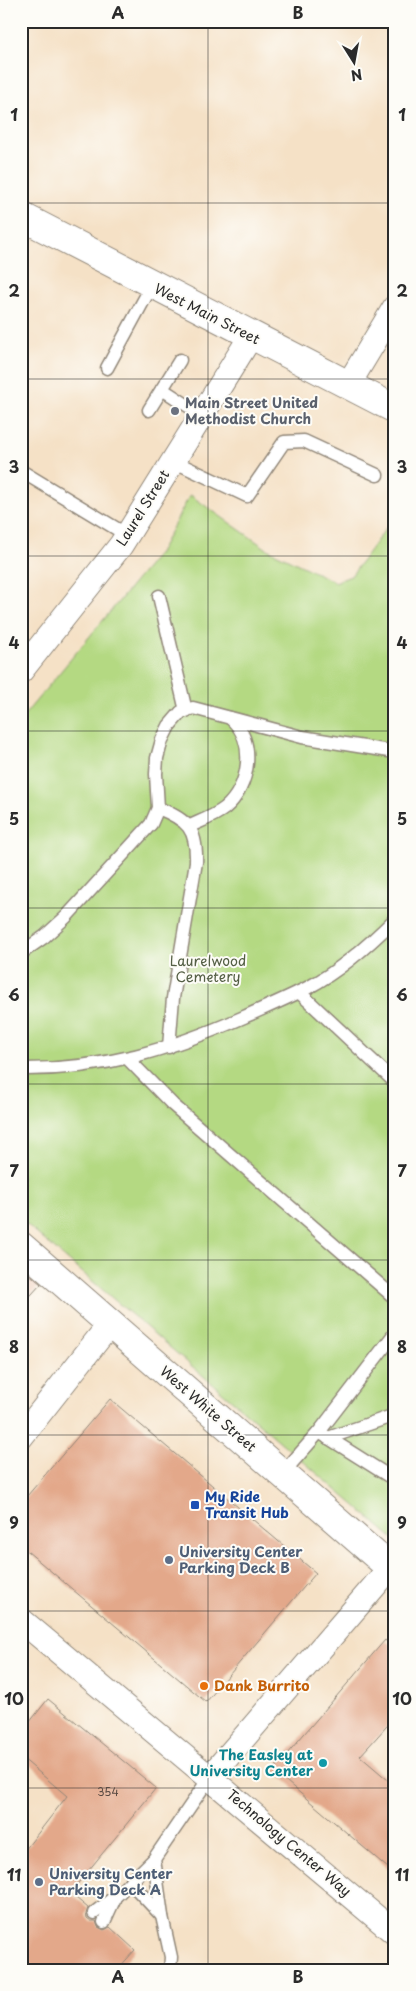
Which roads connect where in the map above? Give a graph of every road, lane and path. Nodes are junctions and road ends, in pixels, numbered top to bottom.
1 (24, 223) edge
2 (152, 285) junction
3 (395, 307) edge
4 (251, 336) junction
5 (180, 360) dead end
6 (107, 368) dead end
7 (348, 385) junction
8 (162, 390) junction
9 (395, 409) edge
10 (149, 410) dead end
11 (202, 414) junction
12 (173, 461) junction
13 (21, 471) edge
14 (376, 475) dead end
15 (127, 535) junction
16 (159, 596) dead end
17 (21, 671) edge
18 (186, 711) junction
19 (230, 718) junction
20 (395, 752) edge
21 (158, 808) junction
22 (190, 826) junction
23 (395, 919) edge
24 (21, 953) edge
25 (299, 992) junction
26 (169, 1047) junction
27 (128, 1059) junction
28 (21, 1069) edge
29 (395, 1082) edge
30 (21, 1246) edge
31 (395, 1298) edge
32 (110, 1324) junction
33 (395, 1333) edge
34 (395, 1415) edge
35 (324, 1435) junction
36 (21, 1437) edge
37 (282, 1474) junction
38 (395, 1480) edge
39 (392, 1570) edge
40 (21, 1620) edge
41 (210, 1777) junction
42 (154, 1859) junction
43 (130, 1882) junction
44 (115, 1897) junction
45 (94, 1913) dead end
46 (162, 1916) junction
47 (104, 1922) dead end
48 (395, 1932) edge
49 (170, 1970) edge

1 - 2 street, West Main Street
2 - 4 street, West Main Street
2 - 6 lane
3 - 7 street
4 - 7 street, West Main Street
4 - 11 street, Laurel Street
5 - 8 lane
7 - 9 street, West Main Street
8 - 10 lane
8 - 11 lane
11 - 12 street, Laurel Street
12 - 14 lane
12 - 15 street, Laurel Street
13 - 15 lane
15 - 17 street, Laurel Street
16 - 18 lane
18 - 19 lane
18 - 21 lane
19 - 20 lane
19 - 22 lane
21 - 22 lane
21 - 24 lane
22 - 26 lane
23 - 25 lane
25 - 26 lane
25 - 29 lane
26 - 27 lane
27 - 28 lane
27 - 31 lane
30 - 32 street, West White Street
32 - 36 street
32 - 37 street, West White Street
33 - 35 lane
34 - 35 lane
35 - 37 lane
35 - 38 lane
37 - 39 street, West White Street
39 - 41 street
40 - 41 street, Technology Center Way
41 - 42 lane
41 - 48 street, Technology Center Way
42 - 43 lane
42 - 46 lane
43 - 44 lane
43 - 46 lane
44 - 45 lane
44 - 47 lane
46 - 49 lane

